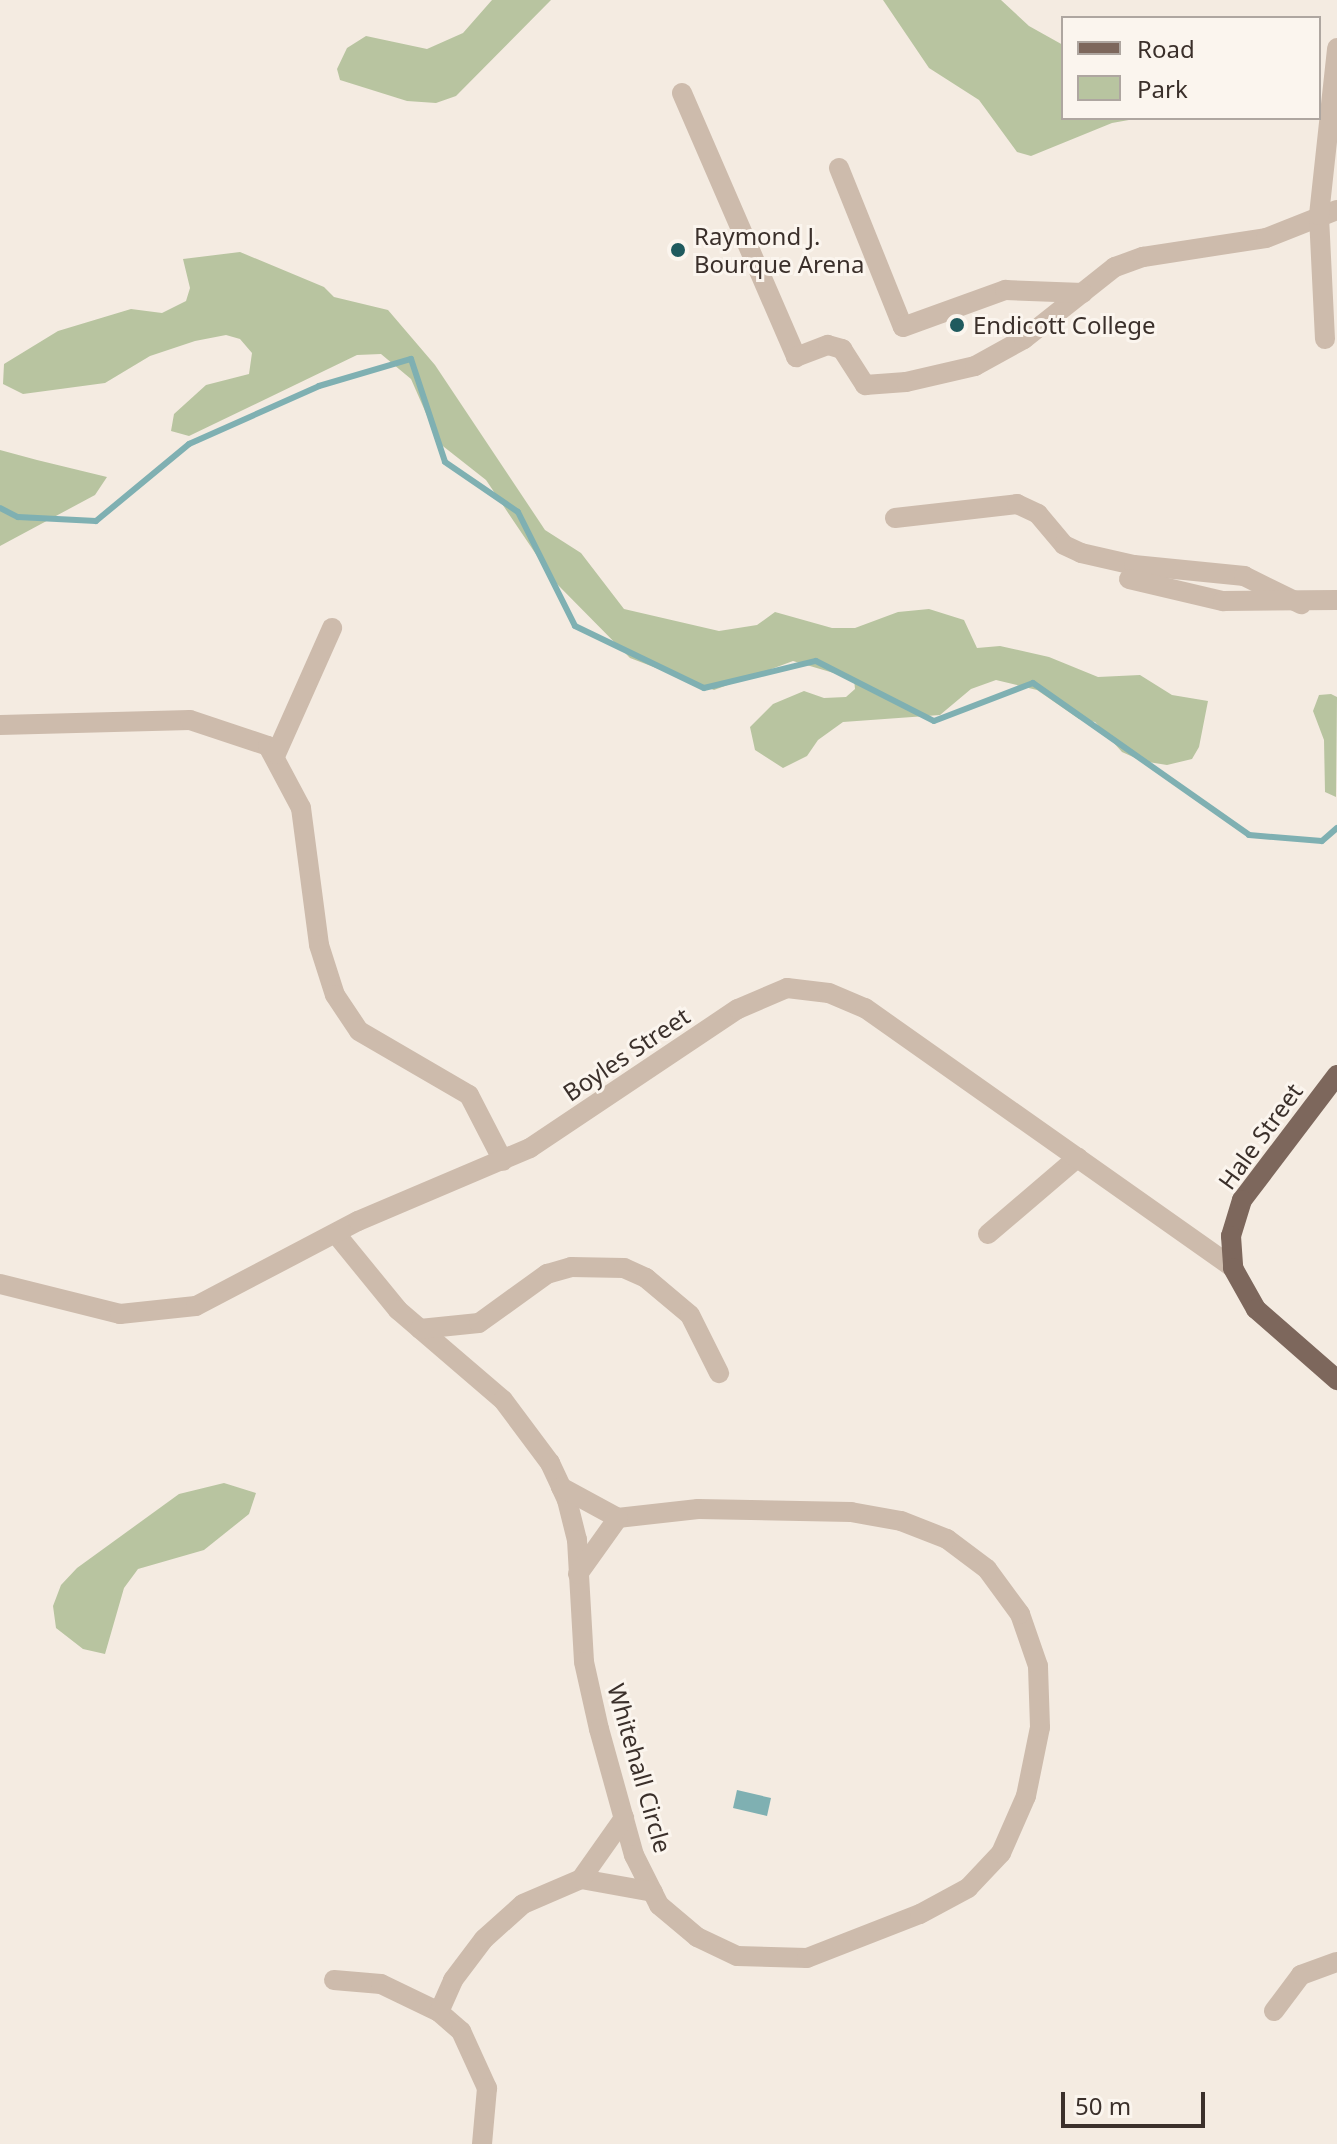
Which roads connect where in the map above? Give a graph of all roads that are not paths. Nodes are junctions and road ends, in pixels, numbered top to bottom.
1 (1337, 48) edge
2 (1336, 72) edge
3 (682, 93) dead end
4 (839, 168) dead end
5 (1328, 212) edge
6 (1083, 293) junction
7 (1325, 339) dead end
8 (895, 518) dead end
9 (1129, 579) dead end
10 (1337, 600) edge
11 (1301, 604) junction
12 (332, 628) dead end
13 (0, 725) edge
14 (276, 754) junction
15 (1337, 1075) edge
16 (1078, 1157) junction
17 (503, 1161) junction
18 (336, 1234) junction
19 (988, 1234) dead end
20 (1233, 1268) junction
21 (0, 1284) edge
22 (420, 1329) junction
23 (719, 1373) dead end
24 (1337, 1380) edge
25 (561, 1487) junction
26 (618, 1518) junction
27 (578, 1574) junction
28 (624, 1818) junction
29 (581, 1879) junction
30 (653, 1892) junction
31 (1337, 1962) edge
32 (334, 1980) dead end
33 (1274, 2011) dead end
34 (439, 2012) junction
35 (482, 2144) edge

1 - 2 street
2 - 5 street
3 - 6 street
4 - 6 street
5 - 6 street
5 - 7 street
8 - 11 street
9 - 11 street
10 - 11 street
12 - 14 street
13 - 14 street
14 - 17 street
15 - 20 main road, Hale Street
16 - 17 street, Boyles Street
16 - 19 street
16 - 20 street, Boyles Street
17 - 18 street, Boyles Street
18 - 21 street, Boyles Street
18 - 22 street, Whitehall Circle
20 - 24 main road, Hale Street
22 - 23 street
22 - 25 street, Whitehall Circle
25 - 26 street, Whitehall Circle
25 - 27 street, Whitehall Circle
26 - 27 street
26 - 30 street, Whitehall Circle
27 - 28 street, Whitehall Circle
28 - 29 street
28 - 30 street, Whitehall Circle
29 - 30 street
29 - 34 street
31 - 33 street
32 - 34 street
34 - 35 street

